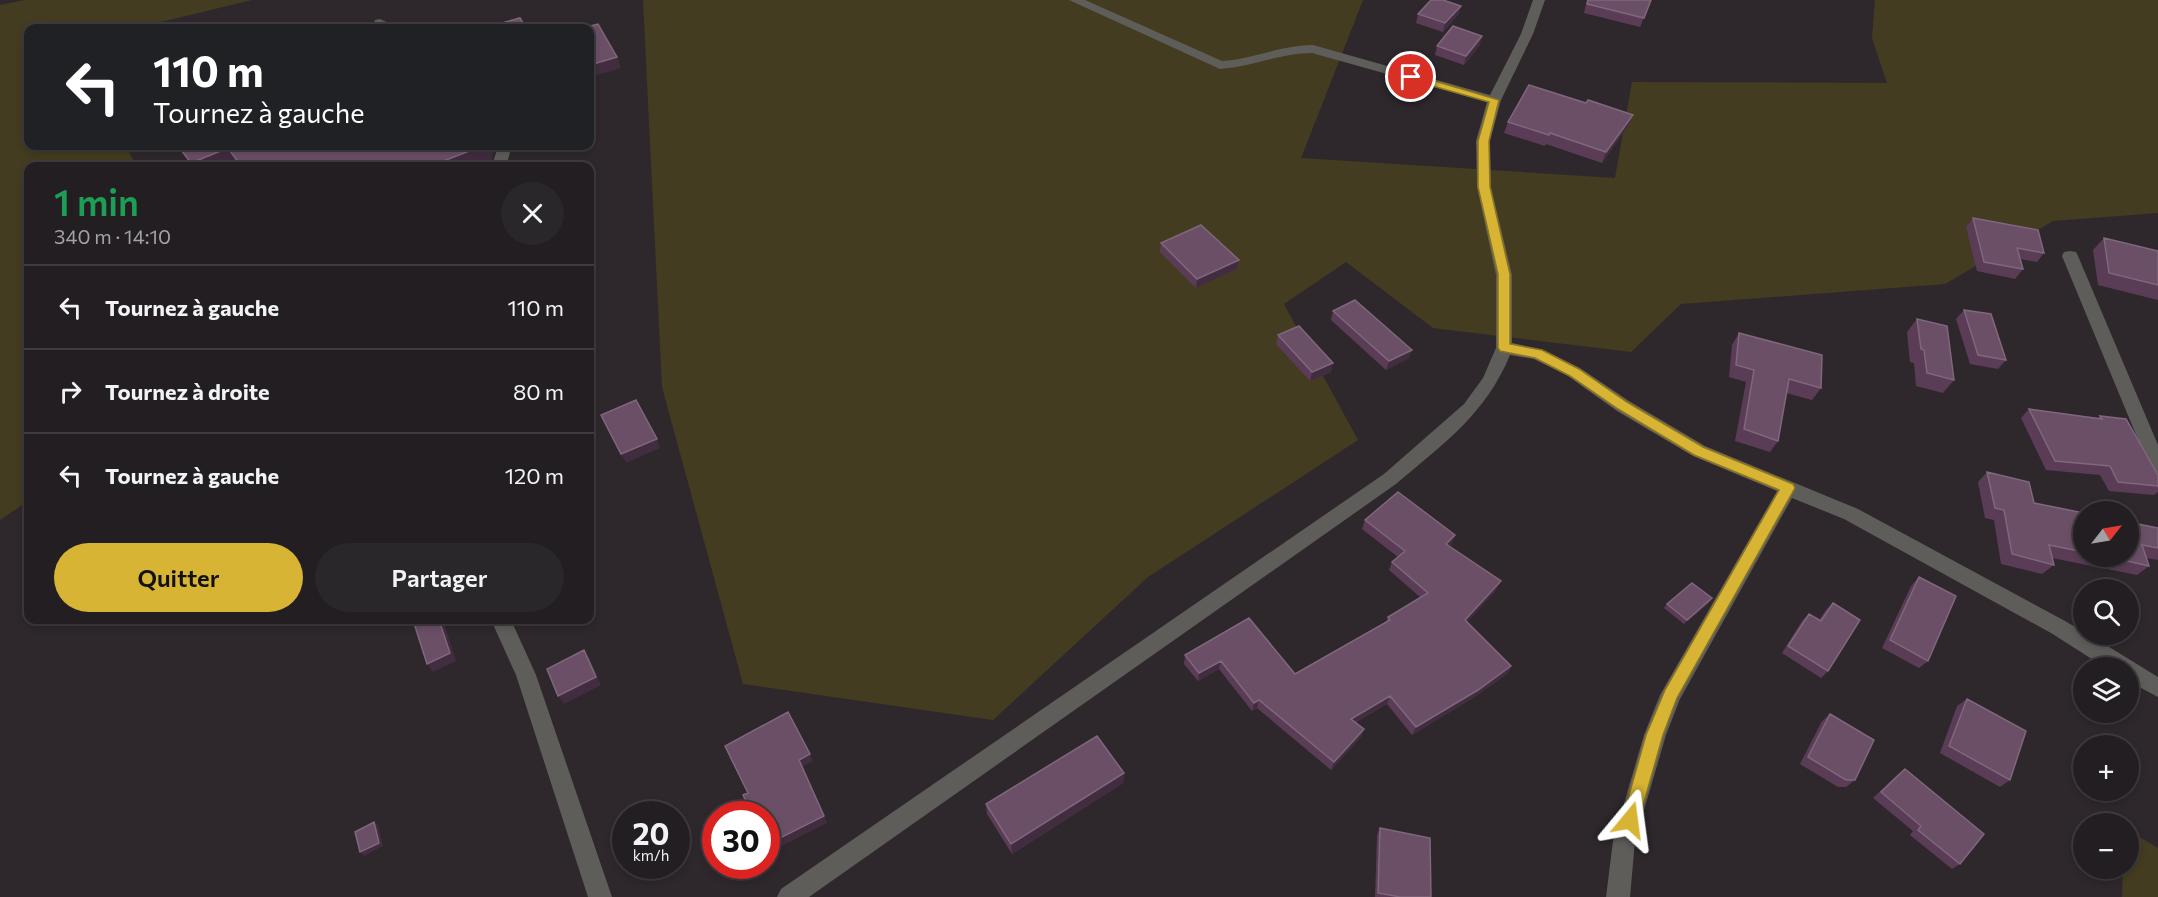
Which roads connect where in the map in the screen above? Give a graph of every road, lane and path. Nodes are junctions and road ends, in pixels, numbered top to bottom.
1 (1075, 0) edge
2 (1539, 0) edge
3 (1494, 100) junction
4 (2070, 256) dead end
5 (1504, 348) junction
6 (2158, 466) edge
7 (1788, 488) junction
8 (503, 624) edge
9 (2107, 657) edge
10 (2139, 676) edge
11 (2158, 688) edge
12 (600, 897) edge
13 (789, 897) edge
14 (1618, 897) edge

1 - 3 street
2 - 3 street
3 - 5 street
4 - 6 street
5 - 7 street
5 - 13 street
7 - 9 street
7 - 14 street
8 - 12 street
10 - 11 street

